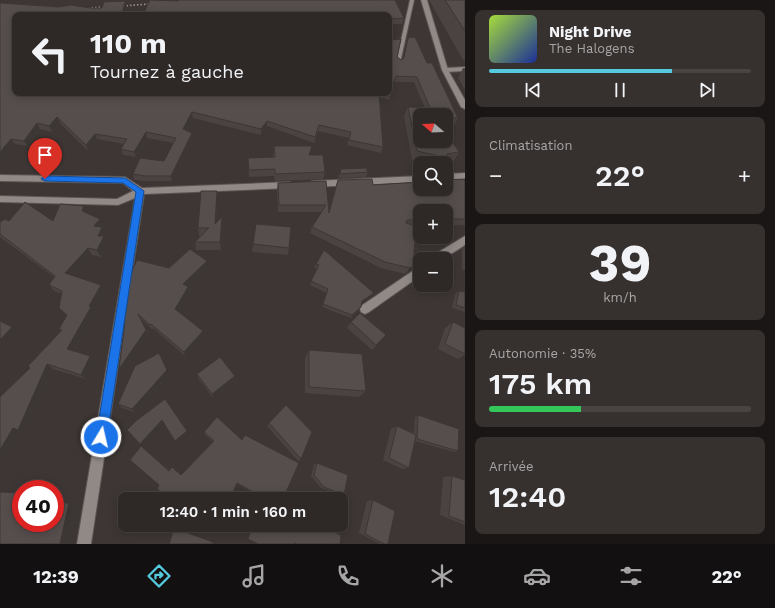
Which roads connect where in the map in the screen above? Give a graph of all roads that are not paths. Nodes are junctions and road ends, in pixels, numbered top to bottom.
1 (412, 0) edge
2 (424, 0) edge
3 (398, 63) edge
4 (465, 69) edge
5 (445, 70) junction
6 (465, 107) edge
7 (465, 176) edge
8 (453, 177) edge
9 (0, 178) edge
10 (413, 179) edge
11 (140, 191) junction
12 (0, 199) edge
13 (465, 240) edge
14 (446, 252) edge
15 (413, 275) edge
16 (365, 309) dead end
17 (84, 544) edge

1 - 3 lane
2 - 5 street
4 - 5 street
5 - 6 street
7 - 8 street
9 - 11 street
10 - 11 street
11 - 12 street
11 - 17 street
13 - 14 street
15 - 16 street

